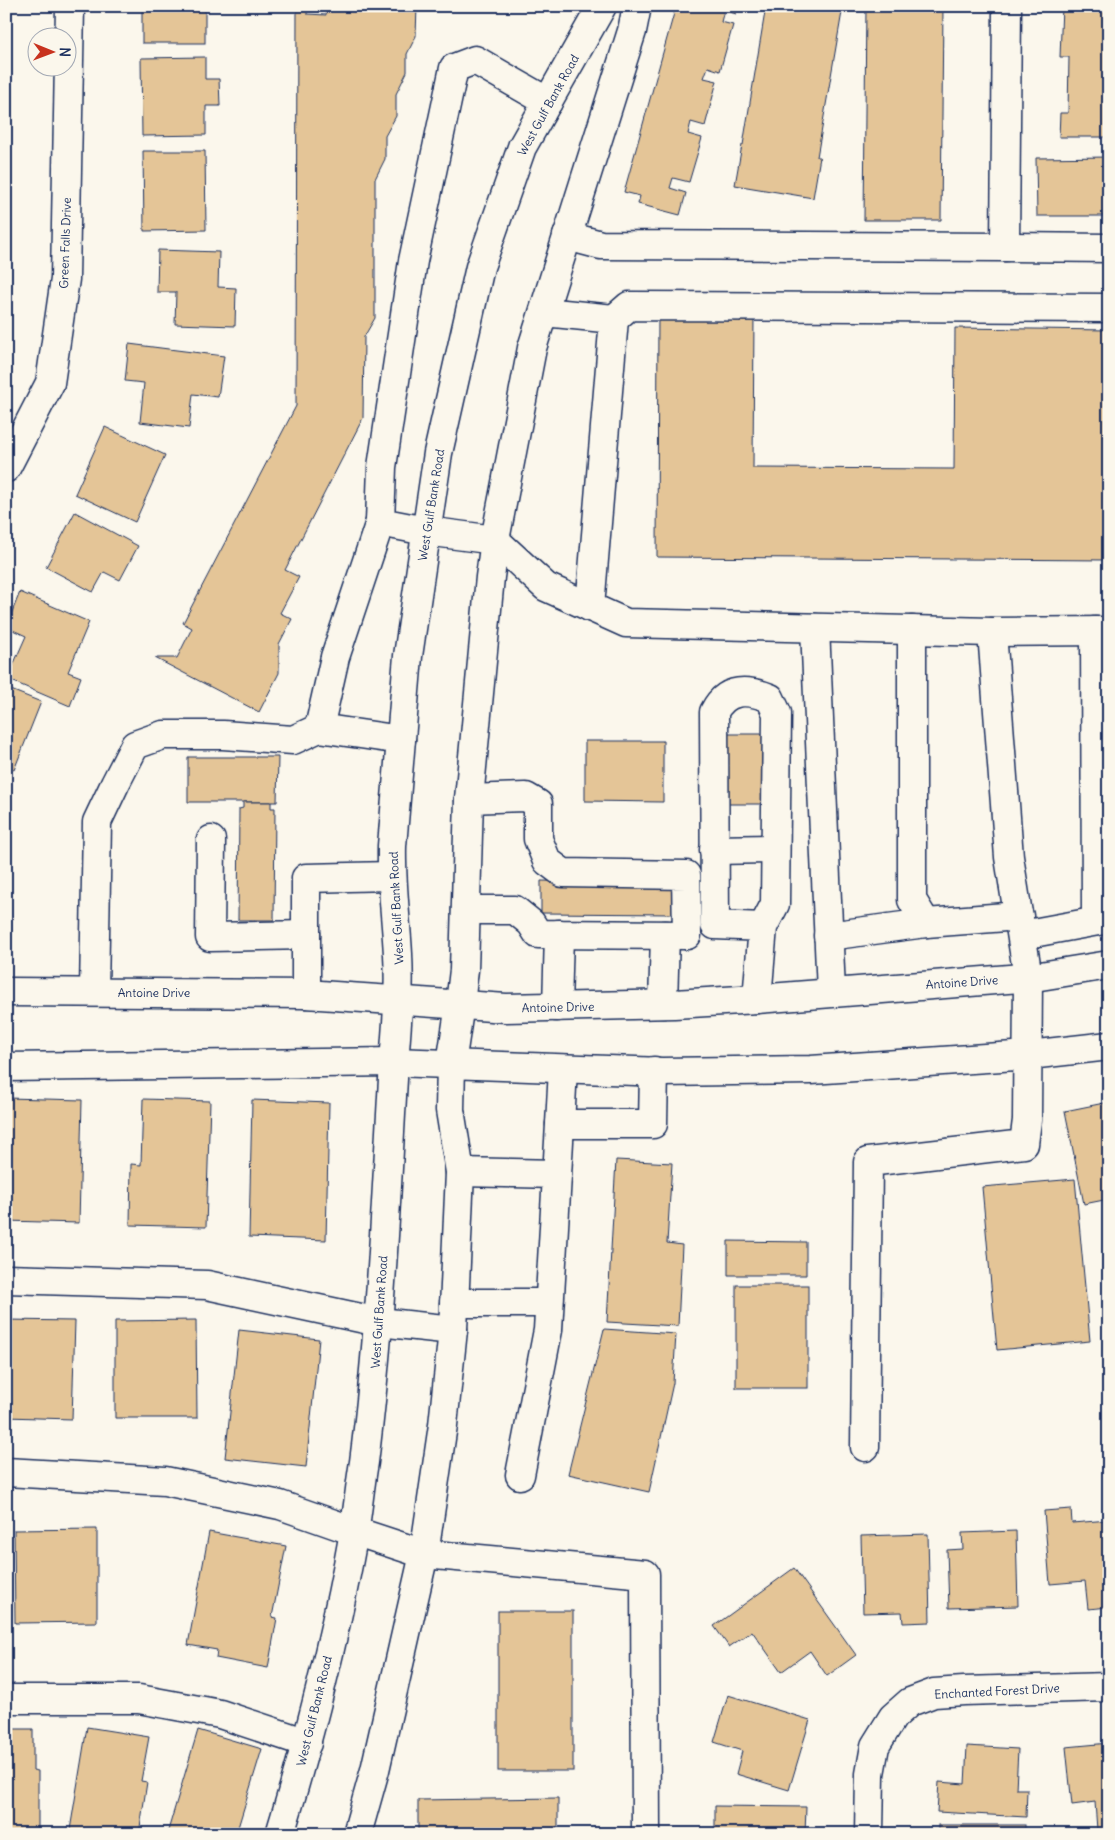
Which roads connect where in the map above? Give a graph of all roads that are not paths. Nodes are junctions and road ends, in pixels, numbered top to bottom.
1 (70, 6) edge
2 (602, 6) edge
3 (637, 6) edge
4 (1007, 6) edge
5 (548, 102) junction
6 (567, 236) junction
7 (1005, 247) junction
8 (1109, 248) edge
9 (1109, 308) edge
10 (544, 312) junction
11 (614, 319) junction
12 (6, 468) edge
13 (380, 522) junction
14 (426, 531) junction
15 (495, 540) junction
16 (590, 607) junction
17 (815, 628) junction
18 (912, 630) junction
19 (1102, 631) edge
20 (992, 632) junction
21 (319, 728) junction
22 (401, 740) junction
23 (469, 799) junction
24 (211, 840) dead end
25 (775, 849) junction
26 (714, 850) junction
27 (391, 876) junction
28 (466, 910) junction
29 (1103, 920) edge
30 (926, 923) junction
31 (1020, 926) junction
32 (763, 927) junction
33 (559, 934) junction
34 (306, 935) junction
35 (665, 935) junction
36 (828, 936) junction
37 (1109, 965) edge
38 (1028, 977) junction
39 (6, 992) edge
40 (94, 992) junction
41 (831, 992) junction
42 (306, 994) junction
43 (757, 999) junction
44 (399, 1000) junction
45 (460, 1004) junction
46 (663, 1004) junction
47 (557, 1007) junction
48 (1109, 1046) edge
49 (1029, 1055) junction
50 (394, 1062) junction
51 (451, 1064) junction
52 (6, 1067) edge
53 (563, 1068) junction
54 (654, 1071) junction
55 (560, 1124) junction
56 (460, 1172) junction
57 (557, 1174) junction
58 (6, 1279) edge
59 (454, 1303) junction
60 (549, 1303) junction
61 (379, 1322) junction
62 (454, 1330) junction
63 (865, 1447) dead end
64 (6, 1472) edge
65 (520, 1475) dead end
66 (354, 1531) junction
67 (424, 1554) junction
68 (1109, 1687) edge
69 (6, 1699) edge
70 (307, 1743) junction
71 (280, 1834) edge
72 (357, 1834) edge
73 (646, 1834) edge
74 (869, 1834) edge

1 - 12 main road, Green Falls Drive
2 - 5 main road, West Gulf Bank Road
3 - 6 main road
4 - 7 main road
5 - 13 main road
5 - 14 main road, West Gulf Bank Road
6 - 7 main road
6 - 10 main road
7 - 8 main road
9 - 11 main road
10 - 11 main road
10 - 15 main road
11 - 16 main road
13 - 14 main road
13 - 21 main road
14 - 15 main road
14 - 22 main road, West Gulf Bank Road
15 - 16 main road
15 - 23 main road
16 - 17 main road
17 - 18 main road
17 - 36 main road
18 - 20 main road
18 - 30 main road
19 - 20 main road
19 - 29 main road
20 - 31 main road
21 - 22 main road
21 - 40 main road
22 - 27 main road, West Gulf Bank Road
23 - 28 main road
23 - 35 main road
24 - 34 main road
25 - 26 main road
25 - 26 main road
25 - 32 main road
26 - 32 main road
27 - 34 main road
27 - 44 main road, West Gulf Bank Road
28 - 33 main road
28 - 45 main road
29 - 31 main road
30 - 31 main road
30 - 36 main road
31 - 38 main road
32 - 43 main road
33 - 35 main road
33 - 47 main road
34 - 42 main road
35 - 46 main road
36 - 41 main road
37 - 38 main road, Antoine Drive
38 - 41 main road, Antoine Drive
38 - 49 main road
39 - 40 main road, Antoine Drive
40 - 42 main road, Antoine Drive
41 - 43 main road, Antoine Drive
42 - 44 main road, Antoine Drive
43 - 46 main road, Antoine Drive
44 - 45 main road, Antoine Drive
44 - 50 main road, West Gulf Bank Road
45 - 47 main road, Antoine Drive
45 - 51 main road
46 - 47 main road, Antoine Drive
48 - 49 main road
49 - 54 main road
49 - 63 main road
50 - 51 main road
50 - 52 main road
50 - 61 main road, West Gulf Bank Road
51 - 53 main road
51 - 56 main road
53 - 54 main road
53 - 55 main road
54 - 55 main road
55 - 57 main road
56 - 57 main road
56 - 59 main road
57 - 60 main road
58 - 61 main road
59 - 60 main road
59 - 62 main road
60 - 65 main road
61 - 62 main road
61 - 66 main road, West Gulf Bank Road
62 - 67 main road
64 - 66 main road
66 - 67 main road
66 - 70 main road, West Gulf Bank Road
67 - 72 main road
67 - 73 main road
68 - 74 main road, Enchanted Forest Drive
69 - 70 main road
70 - 71 main road, West Gulf Bank Road

